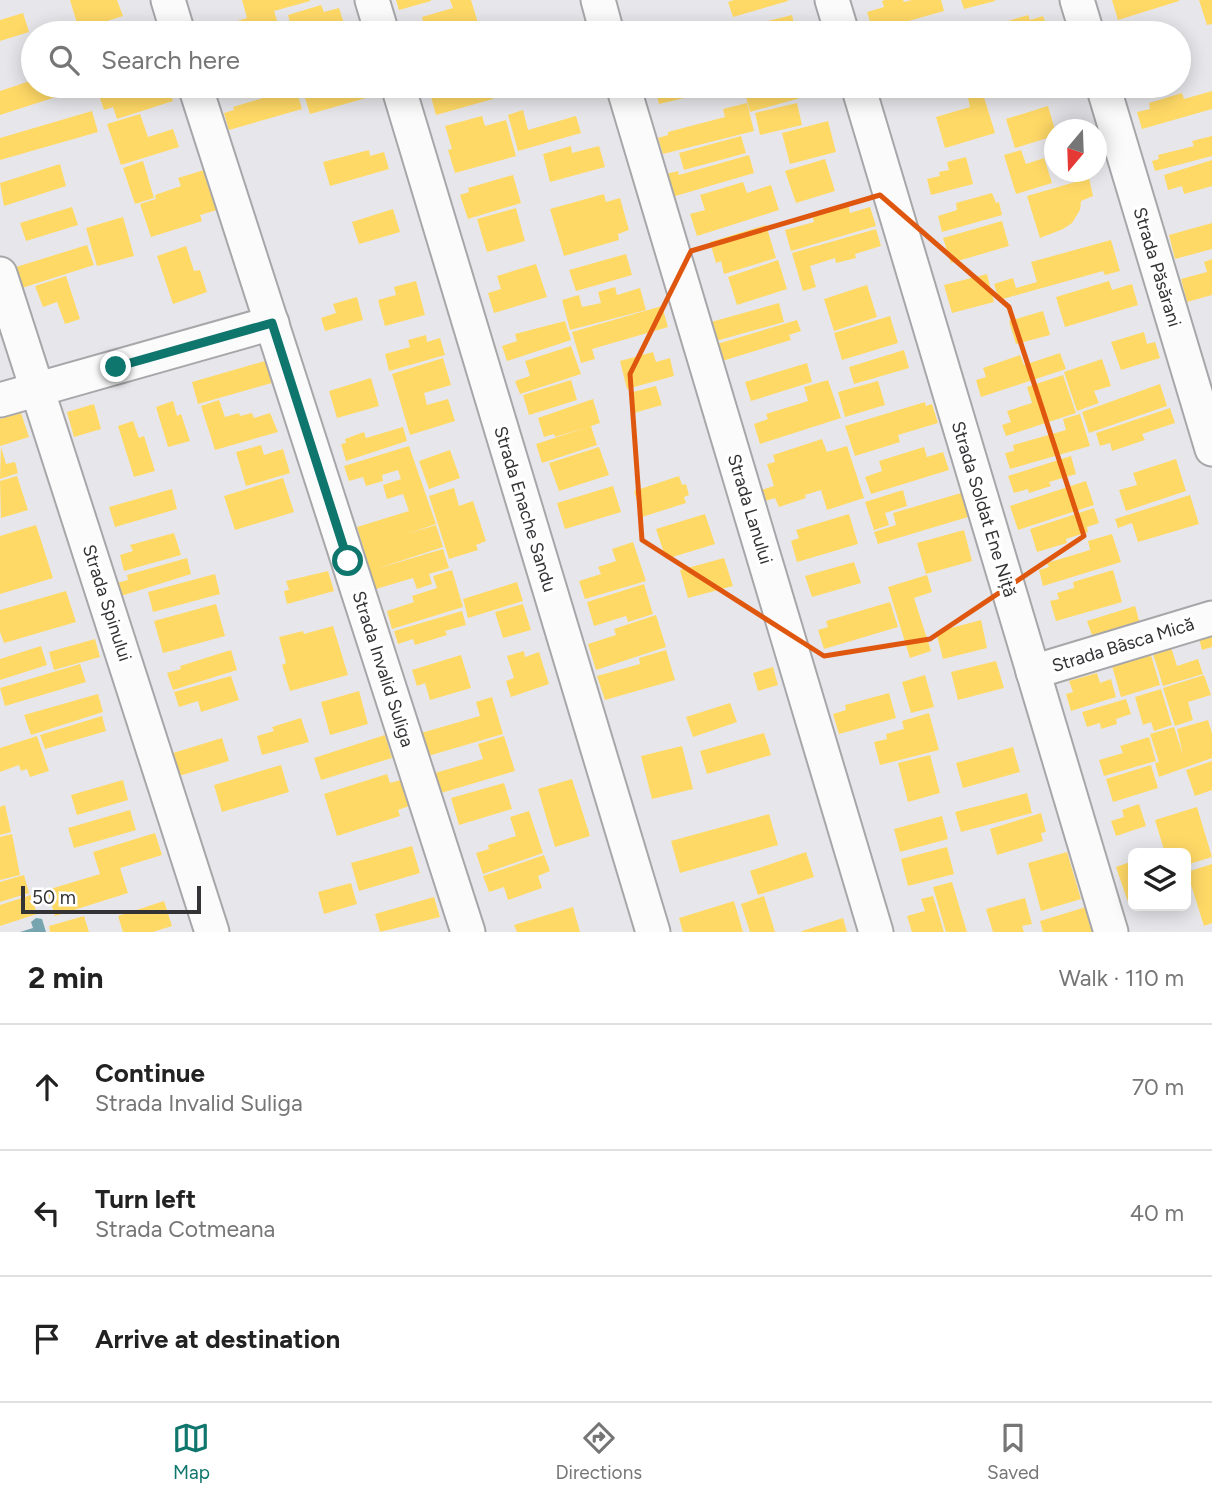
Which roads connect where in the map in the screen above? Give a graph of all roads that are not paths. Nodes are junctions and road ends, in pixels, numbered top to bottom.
1 (168, 0) edge
2 (372, 0) edge
3 (598, 0) edge
4 (832, 0) edge
5 (1077, 0) edge
6 (174, 21) edge
7 (378, 21) edge
8 (604, 21) edge
9 (838, 21) edge
10 (1083, 21) edge
11 (199, 98) edge
12 (402, 98) edge
13 (627, 98) edge
14 (862, 98) edge
15 (1107, 98) edge
16 (0, 274) edge
17 (272, 323) junction
18 (38, 389) junction
19 (0, 400) edge
20 (1212, 449) edge
21 (1212, 618) edge
22 (1033, 672) junction
23 (212, 932) edge
24 (468, 932) edge
25 (653, 932) edge
26 (876, 932) edge
27 (1111, 932) edge

1 - 6 street
2 - 7 street
3 - 8 street
4 - 9 street
5 - 10 street
11 - 17 street, Strada Invalid Suliga
12 - 25 street, Strada Enache Sandu
13 - 26 street, Strada Lanului
14 - 22 street, Strada Soldat Ene Niță
15 - 20 street, Strada Păsărani
16 - 18 street, Strada Spinului
17 - 18 street
17 - 24 street, Strada Invalid Suliga
18 - 19 street
18 - 23 street, Strada Spinului
21 - 22 street, Strada Bâsca Mică
22 - 27 street, Strada Soldat Ene Niță

